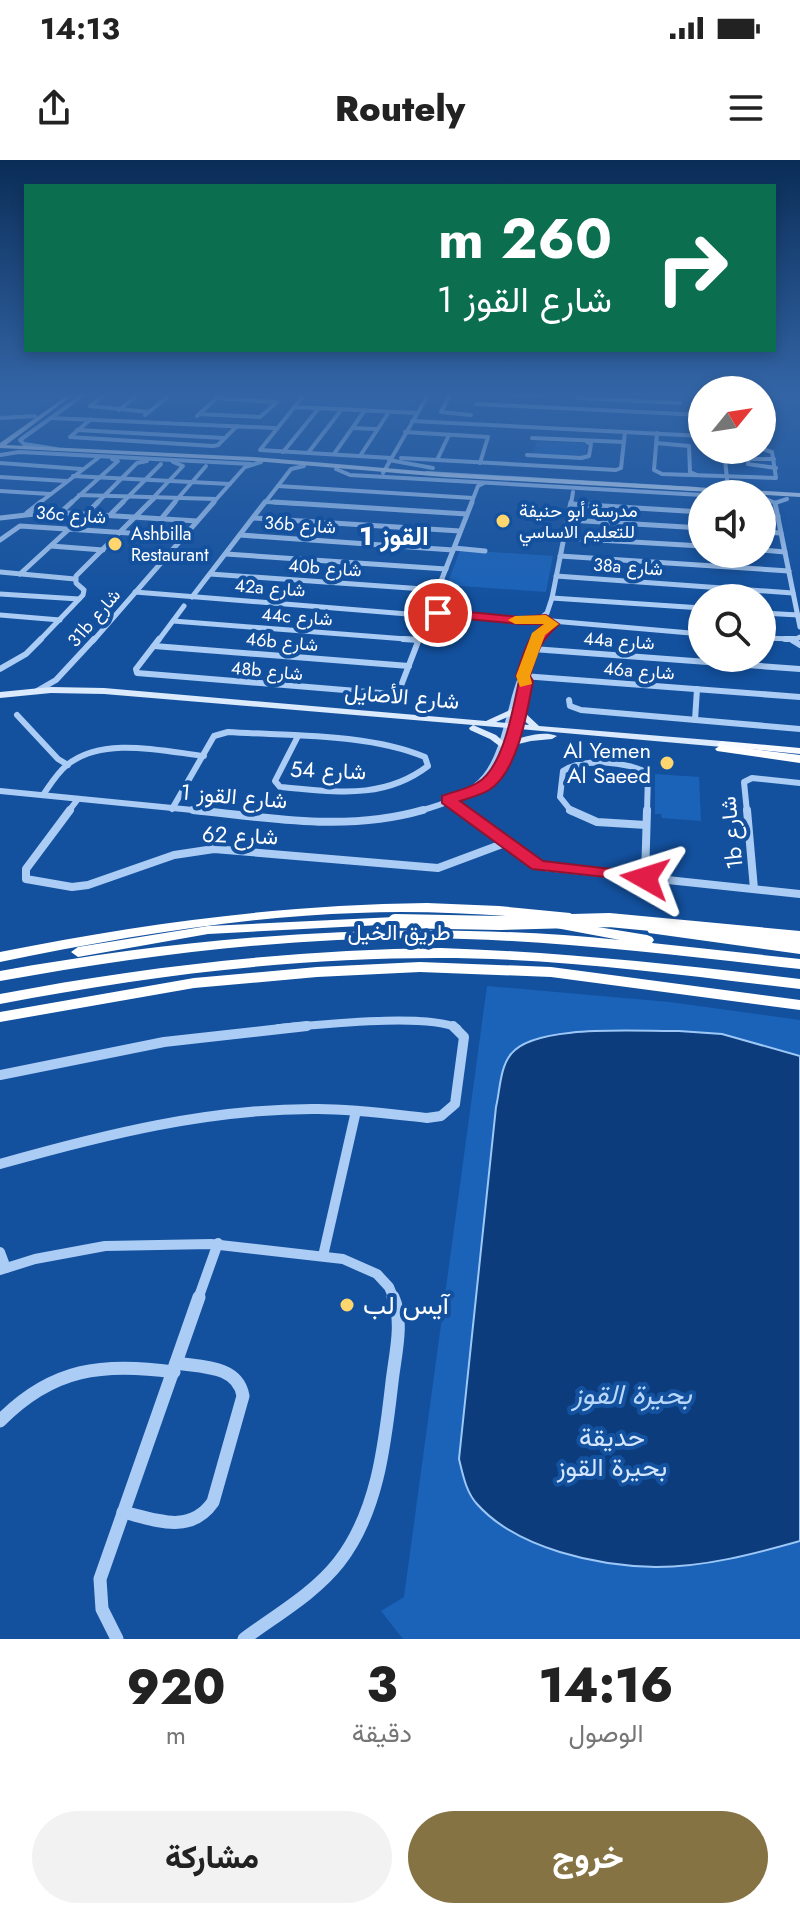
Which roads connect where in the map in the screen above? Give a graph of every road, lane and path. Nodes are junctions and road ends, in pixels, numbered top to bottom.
1 (15, 464) edge
2 (87, 464) edge
3 (114, 464) edge
4 (136, 464) edge
5 (161, 464) edge
6 (169, 464) edge
7 (234, 464) edge
8 (251, 464) edge
9 (272, 464) edge
10 (299, 464) edge
11 (378, 464) edge
12 (387, 464) edge
13 (502, 464) edge
14 (587, 464) edge
15 (621, 464) edge
16 (656, 464) edge
17 (690, 464) edge
18 (726, 464) edge
19 (748, 464) edge
20 (775, 464) edge
21 (246, 465) junction
22 (524, 465) joint
23 (206, 466) dead end
24 (288, 467) junction
25 (385, 467) junction
26 (83, 468) junction
27 (776, 468) junction
28 (336, 469) junction
29 (582, 469) junction
30 (420, 473) junction
31 (73, 476) junction
32 (698, 476) junction
33 (0, 477) edge
34 (99, 477) junction
35 (448, 477) junction
36 (523, 477) junction
37 (727, 477) junction
38 (122, 479) junction
39 (146, 480) junction
40 (724, 480) edge
41 (67, 481) junction
42 (169, 481) junction
43 (537, 481) junction
44 (192, 482) junction
45 (464, 482) junction
46 (649, 482) dead end
47 (230, 484) junction
48 (475, 484) junction
49 (278, 486) junction
50 (600, 487) junction
51 (688, 487) edge
52 (574, 489) junction
53 (688, 490) edge
54 (0, 491) edge
55 (688, 491) edge
56 (688, 491) edge
57 (13, 492) junction
58 (52, 493) junction
59 (776, 494) edge
60 (80, 495) junction
61 (104, 496) junction
62 (800, 496) edge
63 (776, 497) edge
64 (128, 498) junction
65 (473, 498) junction
66 (776, 498) edge
67 (153, 499) junction
68 (216, 499) junction
69 (787, 499) junction
70 (177, 500) junction
71 (0, 501) edge
72 (266, 502) junction
73 (776, 503) edge
74 (571, 504) junction
75 (776, 507) edge
76 (35, 510) junction
77 (688, 511) edge
78 (60, 513) junction
79 (86, 514) junction
80 (467, 514) junction
81 (110, 515) junction
82 (778, 516) joint
83 (136, 517) junction
84 (0, 518) edge
85 (254, 518) junction
86 (161, 519) junction
87 (568, 520) junction
88 (197, 521) junction
89 (688, 527) edge
90 (69, 529) junction
91 (460, 531) junction
92 (120, 533) junction
93 (129, 533) dead end
94 (776, 533) edge
95 (781, 533) junction
96 (240, 535) junction
97 (564, 538) junction
98 (0, 540) edge
99 (688, 545) edge
100 (51, 546) junction
101 (454, 549) junction
102 (103, 550) junction
103 (485, 551) dead end
104 (776, 551) edge
105 (785, 552) junction
106 (226, 554) junction
107 (560, 556) junction
108 (446, 569) junction
109 (789, 571) junction
110 (0, 572) edge
111 (20, 574) junction
112 (210, 574) junction
113 (556, 576) junction
114 (75, 579) junction
115 (438, 590) junction
116 (135, 592) junction
117 (793, 593) junction
118 (0, 594) edge
119 (192, 597) junction
120 (552, 598) junction
121 (79, 599) junction
122 (184, 606) dead end
123 (688, 607) edge
124 (435, 613) junction
125 (547, 613) junction
126 (776, 614) edge
127 (0, 615) edge
128 (423, 615) junction
129 (798, 615) junction
130 (60, 620) junction
131 (173, 621) junction
132 (537, 624) junction
133 (550, 624) junction
134 (688, 633) edge
135 (798, 639) edge
136 (419, 640) junction
137 (776, 640) edge
138 (154, 646) junction
139 (533, 649) junction
140 (409, 666) junction
141 (0, 669) edge
142 (800, 669) edge
143 (523, 676) junction
144 (58, 678) junction
145 (697, 689) junction
146 (77, 690) junction
147 (37, 691) junction
148 (800, 697) edge
149 (0, 698) edge
150 (569, 700) dead end
151 (516, 713) junction
152 (17, 715) dead end
153 (695, 720) junction
154 (476, 726) junction
155 (510, 729) junction
156 (800, 729) edge
157 (549, 732) junction
158 (297, 738) junction
159 (504, 745) junction
160 (722, 746) joint
161 (798, 753) edge
162 (204, 756) junction
163 (68, 765) junction
164 (800, 783) edge
165 (0, 791) edge
166 (43, 795) junction
167 (78, 799) junction
168 (448, 800) junction
169 (172, 809) junction
170 (646, 825) junction
171 (505, 843) junction
172 (645, 878) junction
173 (754, 889) junction
174 (800, 894) edge
175 (423, 909) junction
176 (800, 944) edge
177 (697, 953) junction
178 (0, 956) edge
179 (800, 964) edge
180 (7, 975) edge
181 (800, 984) edge
182 (0, 999) edge
183 (799, 1003) edge
184 (0, 1017) edge
185 (0, 1075) edge
186 (356, 1111) junction
187 (0, 1164) edge
188 (218, 1243) junction
189 (0, 1252) edge
190 (323, 1256) junction
191 (3, 1269) edge
192 (175, 1367) junction
193 (0, 1421) edge
194 (123, 1512) junction
195 (117, 1639) edge
196 (244, 1639) edge

1 - 26 street
2 - 26 street
3 - 34 street
4 - 38 street
5 - 39 street
6 - 42 street
7 - 21 street
8 - 21 street
9 - 24 main road
10 - 25 main road
11 - 25 street
12 - 25 street
13 - 22 street
14 - 29 street
15 - 29 street
16 - 32 street
17 - 32 street
18 - 37 street
19 - 27 street
20 - 27 street
21 - 47 street, 31b شارع
22 - 29 street
23 - 44 street
24 - 28 main road
24 - 49 street
25 - 28 main road
25 - 30 main road
25 - 35 main road
25 - 46 street
26 - 31 street
27 - 37 street
28 - 45 street
30 - 35 main road
30 - 36 street
31 - 34 street
31 - 41 street
32 - 37 street
33 - 41 street
34 - 38 street
34 - 60 street
35 - 43 main road
35 - 45 main road
35 - 50 main road
36 - 43 main road
36 - 51 street
37 - 40 street
38 - 39 street
38 - 61 street
39 - 42 street
39 - 64 street
41 - 58 street
42 - 44 street
42 - 67 street
43 - 53 main road
44 - 47 street
44 - 70 street
45 - 48 street
47 - 68 street, 31b شارع
48 - 52 street
48 - 65 street
49 - 65 street
49 - 72 street
50 - 52 main road
50 - 55 main road
52 - 56 street
52 - 74 street
54 - 57 street
57 - 58 street
57 - 71 street
58 - 60 street
58 - 76 street
59 - 62 main road
60 - 61 street
60 - 78 street
61 - 64 street
61 - 79 street
62 - 63 main road
62 - 69 main road
64 - 67 street
64 - 81 street
65 - 80 street
66 - 69 main road
67 - 70 street
67 - 83 street
68 - 70 street
68 - 88 street, 31b شارع
69 - 73 street
70 - 86 street
72 - 80 street
72 - 85 street
74 - 77 street
74 - 87 street
75 - 82 street
76 - 78 street
76 - 84 street
78 - 79 street
79 - 81 street
80 - 91 street
81 - 83 street
82 - 95 street
83 - 86 street
83 - 92 street
85 - 91 street
85 - 96 street
86 - 88 street
87 - 89 street
87 - 97 street
88 - 116 street, 31b شارع
90 - 92 street, 36c شارع
90 - 98 street, 36c شارع
90 - 100 street
91 - 101 street
92 - 93 street, 36c شارع
92 - 102 street
94 - 95 street
95 - 105 street
96 - 101 street, 36b شارع
96 - 106 street
97 - 99 street
97 - 107 street
100 - 102 street
100 - 111 street
101 - 103 street, 36b شارع
101 - 108 street
102 - 114 street
104 - 105 street
105 - 109 street
106 - 108 street
106 - 112 street
107 - 109 street
107 - 113 street
108 - 115 street
109 - 117 street
110 - 111 street
111 - 114 street
112 - 115 street, 40b شارع
112 - 119 street
113 - 117 street, 38a شارع
113 - 120 street
114 - 121 street
115 - 124 street
116 - 119 street, 42a شارع
116 - 144 street, 31b شارع
117 - 129 street
118 - 121 street
119 - 128 street, 42a شارع
120 - 123 street
120 - 125 street
121 - 130 street
122 - 131 street
124 - 128 street
124 - 128 street, 42a شارع
124 - 132 street
125 - 132 street
125 - 133 street
126 - 129 street
127 - 130 street
128 - 136 street
129 - 135 street
130 - 141 street
131 - 136 street, 44c شارع
131 - 138 street
132 - 133 street
132 - 133 street
132 - 139 street, شارع القوز 1
133 - 134 street
135 - 137 street
136 - 140 street
138 - 140 street, 46b شارع
138 - 140 street, 48b شارع
139 - 142 street, 44a شارع
139 - 143 street, شارع القوز 1
143 - 145 street, 46a شارع
143 - 151 street, شارع القوز 1
144 - 146 street
144 - 147 street, 31b شارع
145 - 148 street, 46a شارع
145 - 153 street
146 - 147 main road, شارع الأصايل
146 - 154 main road, شارع الأصايل
147 - 149 main road, شارع الأصايل
149 - 154 main road, شارع الأصايل
150 - 153 street
151 - 154 main road
151 - 155 street, شارع القوز 1
151 - 157 main road
152 - 163 street
153 - 156 street
154 - 155 main road, شارع الأصايل
154 - 159 main road
155 - 157 main road, شارع الأصايل
155 - 159 street, شارع القوز 1
157 - 159 main road
157 - 160 main road, شارع الأصايل
158 - 158 street, شارع 54
158 - 162 street, شارع 54
159 - 168 street, شارع القوز 1
160 - 161 highway
162 - 163 street
162 - 169 street
163 - 166 street
164 - 173 street, 1b شارع
165 - 166 street, شارع القوز 1
166 - 167 street, شارع القوز 1
167 - 169 street, شارع القوز 1
167 - 171 street, شارع 62
168 - 169 street, شارع القوز 1
168 - 171 street
170 - 170 street
170 - 172 street
171 - 172 street
172 - 173 street
173 - 174 street
175 - 176 highway
175 - 177 highway
175 - 178 highway
176 - 180 highway, bridge
177 - 179 highway, طريق الخيل
177 - 180 highway, طريق الخيل
181 - 182 highway, طريق الخيل
183 - 184 highway
185 - 186 street
186 - 187 street
186 - 190 street
188 - 190 street
188 - 191 street
188 - 192 street
189 - 191 street
190 - 196 street
192 - 193 street
192 - 194 street
192 - 194 street
194 - 195 street

